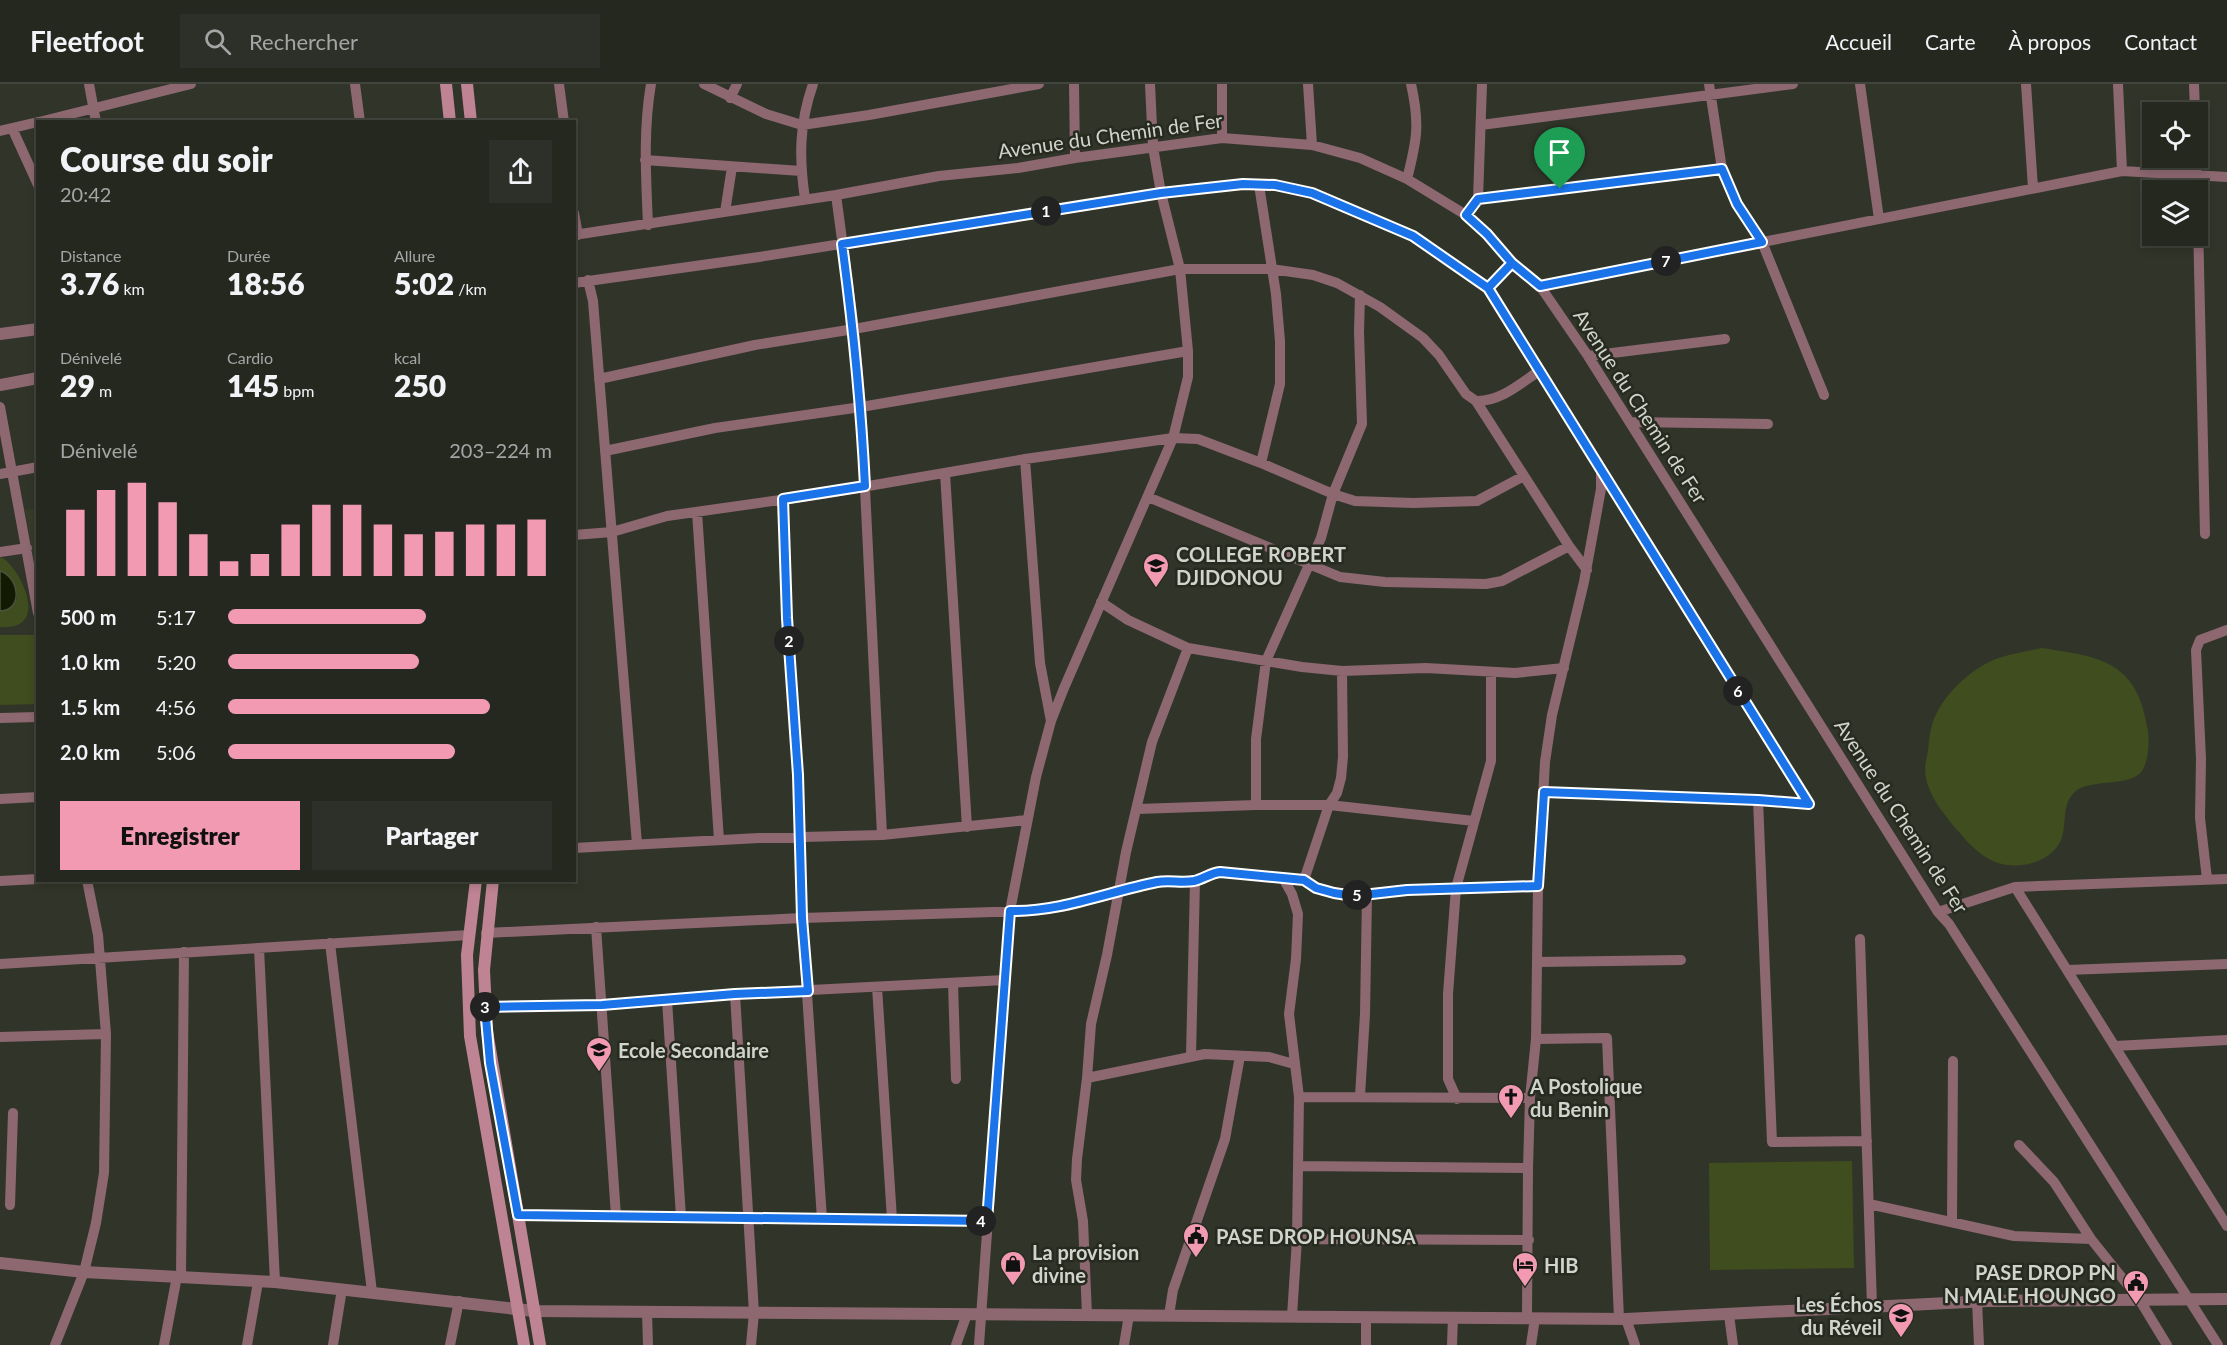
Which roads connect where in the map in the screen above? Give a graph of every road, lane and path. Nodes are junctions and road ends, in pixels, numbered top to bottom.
1 (89, 84) edge
2 (191, 84) edge
3 (355, 84) edge
4 (446, 84) edge
5 (467, 84) edge
6 (559, 84) edge
7 (651, 84) edge
8 (704, 84) edge
9 (737, 84) edge
10 (813, 84) edge
11 (1040, 84) edge
12 (1074, 84) edge
13 (1150, 84) edge
14 (1222, 84) edge
15 (1308, 84) edge
16 (1411, 84) edge
17 (1482, 84) edge
18 (1793, 84) edge
19 (1860, 84) edge
20 (2026, 84) edge
21 (2118, 84) edge
22 (2194, 84) edge
23 (1710, 89) edge
24 (730, 98) junction
25 (2195, 102) edge
26 (94, 107) junction
27 (45, 120) edge
28 (96, 120) edge
29 (360, 120) edge
30 (450, 120) edge
31 (471, 120) edge
32 (564, 120) edge
33 (36, 122) edge
34 (802, 125) junction
35 (1481, 125) junction
36 (12, 128) junction
37 (0, 131) edge
38 (1222, 138) junction
39 (1312, 145) junction
40 (1152, 147) junction
41 (1075, 158) junction
42 (645, 160) junction
43 (732, 167) junction
44 (2196, 168) edge
45 (1722, 169) junction
46 (801, 171) junction
47 (2122, 171) junction
48 (2196, 175) junction
49 (2227, 177) edge
50 (1407, 180) junction
51 (2196, 180) edge
52 (36, 181) edge
53 (1259, 185) junction
54 (2033, 188) junction
55 (1161, 193) junction
56 (836, 195) junction
57 (805, 199) junction
58 (1478, 199) junction
59 (725, 212) junction
60 (1466, 215) junction
61 (1879, 219) junction
62 (648, 225) junction
63 (576, 235) edge
64 (1762, 242) junction
65 (842, 244) junction
66 (2199, 246) edge
67 (1512, 263) junction
68 (1180, 269) junction
69 (1271, 269) junction
70 (588, 280) junction
71 (576, 283) edge
72 (1540, 286) junction
73 (1488, 288) junction
74 (1360, 296) junction
75 (36, 329) edge
76 (854, 329) junction
77 (0, 332) edge
78 (1725, 339) dead end
79 (1188, 351) junction
80 (1588, 356) junction
81 (1539, 371) junction
82 (36, 378) edge
83 (599, 379) junction
84 (0, 385) edge
85 (1824, 395) dead end
86 (1476, 401) junction
87 (0, 407) edge
88 (861, 407) junction
89 (1630, 422) junction
90 (1768, 424) dead end
91 (1173, 438) junction
92 (605, 451) junction
93 (1025, 459) junction
94 (1261, 463) junction
95 (36, 467) edge
96 (1601, 470) junction
97 (6, 473) edge
98 (945, 473) junction
99 (1524, 476) junction
100 (865, 486) junction
101 (1333, 494) junction
102 (1148, 497) junction
103 (783, 499) junction
104 (697, 512) junction
105 (612, 532) junction
106 (2205, 534) dead end
107 (576, 535) edge
108 (1569, 546) junction
109 (27, 548) junction
110 (0, 552) edge
111 (1309, 565) junction
112 (1587, 570) junction
113 (36, 601) edge
114 (1101, 602) junction
115 (2227, 630) edge
116 (1188, 648) junction
117 (1266, 661) junction
118 (1564, 668) junction
119 (1342, 671) junction
120 (1491, 672) junction
121 (36, 717) edge
122 (0, 718) edge
123 (1052, 721) junction
124 (1544, 792) junction
125 (36, 797) edge
126 (0, 799) edge
127 (1758, 800) junction
128 (1256, 805) junction
129 (1329, 806) junction
130 (1137, 809) junction
131 (1027, 820) junction
132 (1474, 821) junction
133 (967, 827) junction
134 (882, 835) junction
135 (799, 837) junction
136 (719, 840) junction
137 (637, 844) junction
138 (576, 848) edge
139 (1283, 878) junction
140 (36, 879) edge
141 (2208, 879) junction
142 (2227, 879) edge
143 (1304, 880) junction
144 (0, 881) edge
145 (1195, 881) junction
146 (87, 882) edge
147 (476, 882) edge
148 (492, 882) edge
149 (1538, 886) junction
150 (2015, 887) junction
151 (1456, 888) junction
152 (1119, 892) junction
153 (1367, 895) junction
154 (1010, 911) junction
155 (1938, 912) junction
156 (802, 918) junction
157 (596, 927) junction
158 (486, 933) junction
159 (469, 935) junction
160 (1860, 939) dead end
161 (330, 943) junction
162 (259, 948) junction
163 (184, 952) junction
164 (99, 957) junction
165 (1681, 960) dead end
166 (1538, 962) junction
167 (0, 964) edge
168 (2227, 964) edge
169 (2067, 970) junction
170 (1005, 980) junction
171 (953, 983) junction
172 (878, 987) junction
173 (808, 991) junction
174 (735, 994) junction
175 (667, 1000) junction
176 (602, 1005) junction
177 (485, 1007) junction
178 (106, 1034) junction
179 (0, 1037) edge
180 (1536, 1039) junction
181 (2227, 1040) edge
182 (2115, 1046) junction
183 (1191, 1056) junction
184 (1240, 1056) junction
185 (1953, 1062) dead end
186 (1294, 1064) junction
187 (1087, 1078) junction
188 (956, 1079) dead end
189 (1360, 1096) junction
190 (1299, 1097) junction
191 (1530, 1098) junction
192 (1457, 1099) junction
193 (13, 1113) dead end
194 (1867, 1141) junction
195 (2019, 1145) dead end
196 (1298, 1166) junction
197 (1528, 1168) junction
198 (5, 1178) edge
199 (1869, 1204) junction
200 (10, 1205) dead end
201 (518, 1215) junction
202 (616, 1216) junction
203 (681, 1217) junction
204 (748, 1218) junction
205 (822, 1219) junction
206 (892, 1220) junction
207 (987, 1221) junction
208 (1952, 1222) junction
209 (2227, 1226) edge
210 (1297, 1239) junction
211 (2091, 1239) junction
212 (1529, 1240) junction
213 (1, 1266) edge
214 (84, 1272) junction
215 (179, 1276) junction
216 (258, 1282) junction
217 (275, 1282) junction
218 (342, 1289) junction
219 (372, 1292) junction
220 (2139, 1299) junction
221 (2189, 1299) junction
222 (2227, 1299) edge
223 (459, 1301) junction
224 (1977, 1301) junction
225 (1872, 1306) junction
226 (517, 1310) junction
227 (534, 1311) junction
228 (647, 1312) junction
229 (754, 1312) junction
230 (967, 1314) junction
231 (981, 1314) junction
232 (1087, 1315) junction
233 (1129, 1315) junction
234 (1169, 1315) junction
235 (1729, 1315) junction
236 (1292, 1316) junction
237 (1453, 1317) junction
238 (1366, 1318) junction
239 (1531, 1318) junction
240 (1623, 1319) junction
241 (55, 1345) edge
242 (164, 1345) edge
243 (248, 1345) edge
244 (333, 1345) edge
245 (450, 1345) edge
246 (524, 1345) edge
247 (540, 1345) edge
248 (648, 1345) edge
249 (750, 1345) edge
250 (956, 1345) edge
251 (979, 1345) edge
252 (1124, 1345) edge
253 (1366, 1345) edge
254 (1452, 1345) edge
255 (1531, 1345) edge
256 (1635, 1345) edge
257 (1733, 1345) edge
258 (1979, 1345) edge
259 (2167, 1345) edge
260 (2218, 1345) edge

1 - 26 street
2 - 26 street
3 - 29 street
4 - 30 main road
5 - 31 main road
6 - 32 street
7 - 42 street
8 - 24 street
9 - 24 street
10 - 34 street
11 - 34 street
12 - 41 street
13 - 40 street
14 - 38 street
15 - 39 street
16 - 50 street
17 - 35 street
18 - 23 street
19 - 61 street
20 - 54 street
21 - 47 street
22 - 25 street
23 - 35 street
23 - 45 street
24 - 34 street
26 - 27 street
26 - 28 street
33 - 36 street
34 - 46 street
35 - 58 street
36 - 37 street
36 - 52 street
38 - 39 street, Avenue du Chemin de Fer
38 - 40 street, Avenue du Chemin de Fer
39 - 50 street, Avenue du Chemin de Fer
40 - 41 street, Avenue du Chemin de Fer
40 - 55 street
41 - 56 street, Avenue du Chemin de Fer
42 - 43 street
42 - 62 street
43 - 46 street
43 - 59 street
44 - 48 street
45 - 58 street
45 - 64 street
46 - 57 street
47 - 48 street
47 - 54 street
48 - 49 street
48 - 51 street
50 - 60 street, Avenue du Chemin de Fer
53 - 55 street
53 - 69 street
53 - 73 street
54 - 61 street
55 - 65 street
55 - 68 street
56 - 57 street, Avenue du Chemin de Fer
56 - 65 street
57 - 59 street, Avenue du Chemin de Fer
58 - 60 street
59 - 62 street, Avenue du Chemin de Fer
60 - 67 street, Avenue du Chemin de Fer
61 - 64 street
62 - 63 street, Avenue du Chemin de Fer
64 - 72 street
64 - 85 street
65 - 70 street
65 - 76 street
66 - 106 street
67 - 72 street, Avenue du Chemin de Fer
67 - 73 street
68 - 69 street
68 - 76 street
68 - 79 street
69 - 74 street
69 - 94 street
70 - 71 street
70 - 83 street
72 - 80 street, Avenue du Chemin de Fer
73 - 81 street
74 - 86 street
74 - 101 street
75 - 77 street
76 - 83 street
76 - 88 street
78 - 80 street
79 - 88 street
79 - 91 street
80 - 89 street, Avenue du Chemin de Fer
81 - 86 street
81 - 96 street
82 - 84 street
83 - 92 street
86 - 99 street
87 - 97 street
88 - 92 street
88 - 100 street
89 - 90 street
89 - 155 street, Avenue du Chemin de Fer
91 - 93 street
91 - 94 street
91 - 102 street
92 - 105 street
93 - 98 street
93 - 123 street
94 - 101 street
95 - 97 street
96 - 112 street
96 - 127 street
97 - 109 street
98 - 100 street
98 - 133 street
99 - 101 street
99 - 108 street
100 - 103 street
100 - 134 street
101 - 111 street
102 - 111 street
102 - 114 street
103 - 104 street
103 - 135 street
104 - 105 street
104 - 136 street
105 - 107 street
105 - 137 street
108 - 111 street
108 - 112 street
109 - 110 street
109 - 113 street
111 - 117 street
112 - 118 street
114 - 116 street
114 - 123 street
115 - 141 street
116 - 117 street
116 - 130 street
117 - 119 street
117 - 128 street
118 - 120 street
118 - 124 street
119 - 120 street
119 - 129 street
120 - 132 street
121 - 122 street
123 - 131 street
124 - 127 street
124 - 149 street
125 - 126 street
127 - 194 street
128 - 129 street
128 - 130 street
129 - 132 street
129 - 143 street
130 - 152 street
131 - 133 street
131 - 154 street
132 - 151 street
133 - 134 street
134 - 135 street
135 - 136 street
135 - 156 street
136 - 137 street
137 - 138 street
139 - 143 street
139 - 145 street
139 - 186 street
140 - 144 street
141 - 142 street
141 - 150 street
143 - 153 street
145 - 152 street
145 - 183 street
146 - 164 street
147 - 159 main road
148 - 158 main road
149 - 151 street
149 - 166 street
150 - 155 street
150 - 169 street
151 - 153 street
151 - 192 street
152 - 154 street
152 - 187 street
153 - 189 street
154 - 156 street
154 - 170 street
155 - 221 street, Avenue du Chemin de Fer
156 - 157 street
156 - 173 street
157 - 158 street
157 - 176 street
158 - 177 main road
159 - 161 street
159 - 226 main road
160 - 194 street
161 - 162 street
161 - 219 street
162 - 163 street
162 - 217 street
163 - 164 street
163 - 215 street
164 - 167 street
164 - 178 street
165 - 166 street
166 - 180 street
168 - 169 street
169 - 182 street
170 - 171 street
170 - 207 street
171 - 172 street
171 - 188 street
172 - 173 street
172 - 206 street
173 - 174 street
173 - 205 street
174 - 175 street
174 - 204 street
175 - 176 street
175 - 203 street
176 - 177 street
176 - 202 street
177 - 201 main road
178 - 179 street
178 - 214 street
180 - 191 street
180 - 240 street
181 - 182 street
182 - 209 street
183 - 184 street
183 - 187 street
184 - 186 street
184 - 234 street
185 - 208 street
186 - 190 street
187 - 232 street
189 - 190 street
189 - 192 street
190 - 196 street
191 - 192 street
191 - 197 street
193 - 198 street
194 - 199 street
195 - 211 street
196 - 197 street
196 - 210 street
197 - 212 street
198 - 200 street
199 - 208 street
199 - 225 street
201 - 202 street
201 - 227 main road
202 - 203 street
203 - 204 street
204 - 205 street
204 - 229 street
205 - 206 street
206 - 207 street
207 - 231 street
208 - 211 street
210 - 212 street
210 - 236 street
211 - 220 street
212 - 239 street
213 - 214 street
214 - 215 street
214 - 241 street
215 - 216 street
215 - 242 street
216 - 217 street
216 - 243 street
217 - 218 street
218 - 219 street
218 - 244 street
219 - 223 street
220 - 221 street
220 - 224 street
220 - 259 street
221 - 222 street
221 - 260 street, Avenue du Chemin de Fer
223 - 226 street
223 - 245 street
224 - 225 street
224 - 258 street
225 - 235 street
226 - 227 street
226 - 246 main road
227 - 228 street
227 - 247 main road
228 - 229 street
228 - 248 street
229 - 230 street
229 - 249 street
230 - 231 street
230 - 250 street
231 - 232 street
231 - 251 street
232 - 233 street
233 - 234 street
233 - 252 street
234 - 236 street
235 - 240 street
235 - 257 street
236 - 238 street
237 - 238 street
237 - 239 street
237 - 254 street
238 - 253 street
239 - 240 street
239 - 255 street
240 - 256 street

